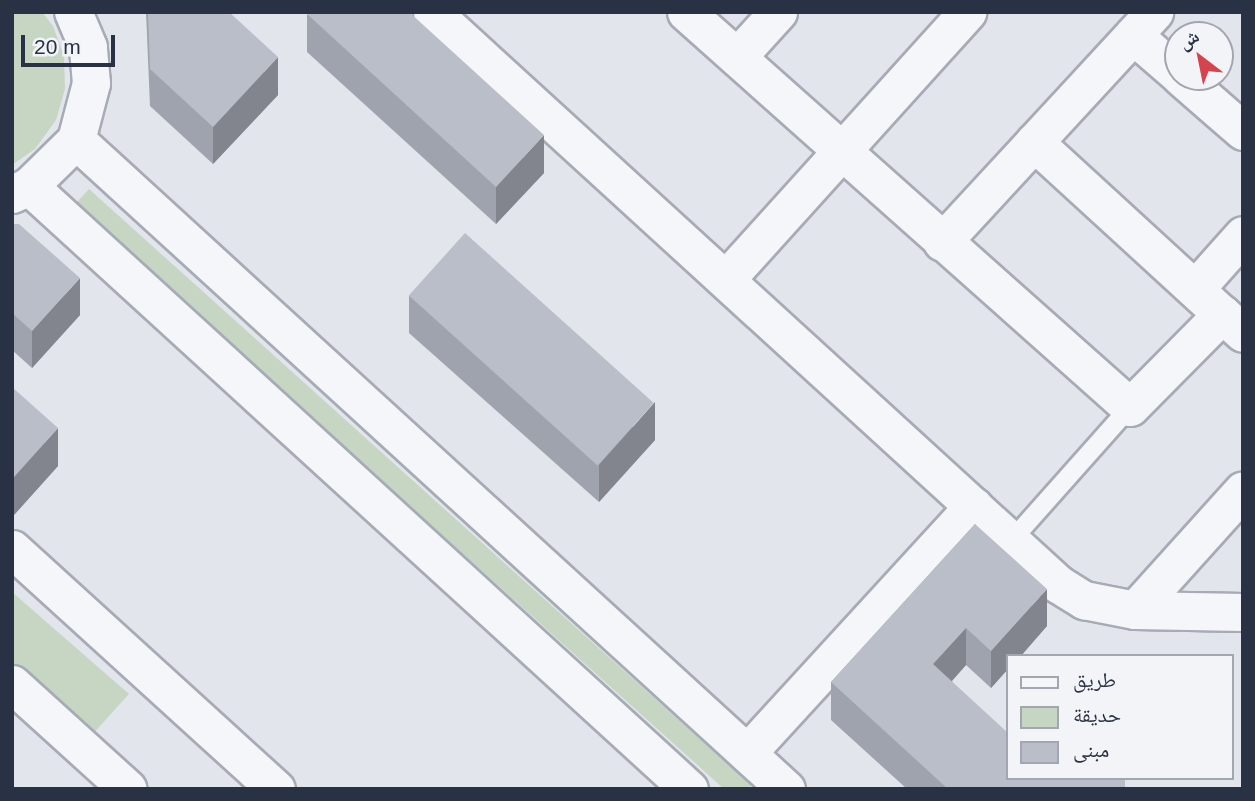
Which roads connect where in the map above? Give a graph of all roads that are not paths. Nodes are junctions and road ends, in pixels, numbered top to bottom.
1 (73, 12) edge
2 (432, 12) edge
3 (686, 12) edge
4 (778, 12) edge
5 (967, 12) edge
6 (1144, 24) edge
7 (1164, 54) edge
8 (737, 57) junction
9 (1198, 91) edge
10 (1241, 126) edge
11 (76, 140) junction
12 (1034, 142) junction
13 (843, 151) junction
14 (21, 190) edge
15 (1243, 235) edge
16 (942, 242) junction
17 (726, 279) junction
18 (1195, 289) junction
19 (1233, 324) edge
20 (1130, 407) junction
21 (1243, 490) edge
22 (972, 506) junction
23 (1011, 541) junction
24 (12, 549) edge
25 (1135, 610) junction
26 (1243, 612) edge
27 (12, 684) edge
28 (747, 753) junction
29 (128, 789) edge
30 (276, 789) edge
31 (689, 789) edge
32 (786, 789) edge

1 - 11 street
2 - 17 street
3 - 8 street
4 - 8 street
5 - 13 street
6 - 7 street
6 - 12 street
8 - 13 street
9 - 10 street
11 - 14 street
11 - 28 street
12 - 16 street
12 - 18 street
13 - 16 street
13 - 17 street
14 - 31 street
15 - 18 street
16 - 20 street
17 - 22 street
18 - 19 street
19 - 20 street
20 - 23 lane
21 - 25 street
22 - 23 street
22 - 28 street
23 - 25 street
24 - 30 street
25 - 26 street
27 - 29 street
28 - 32 street

